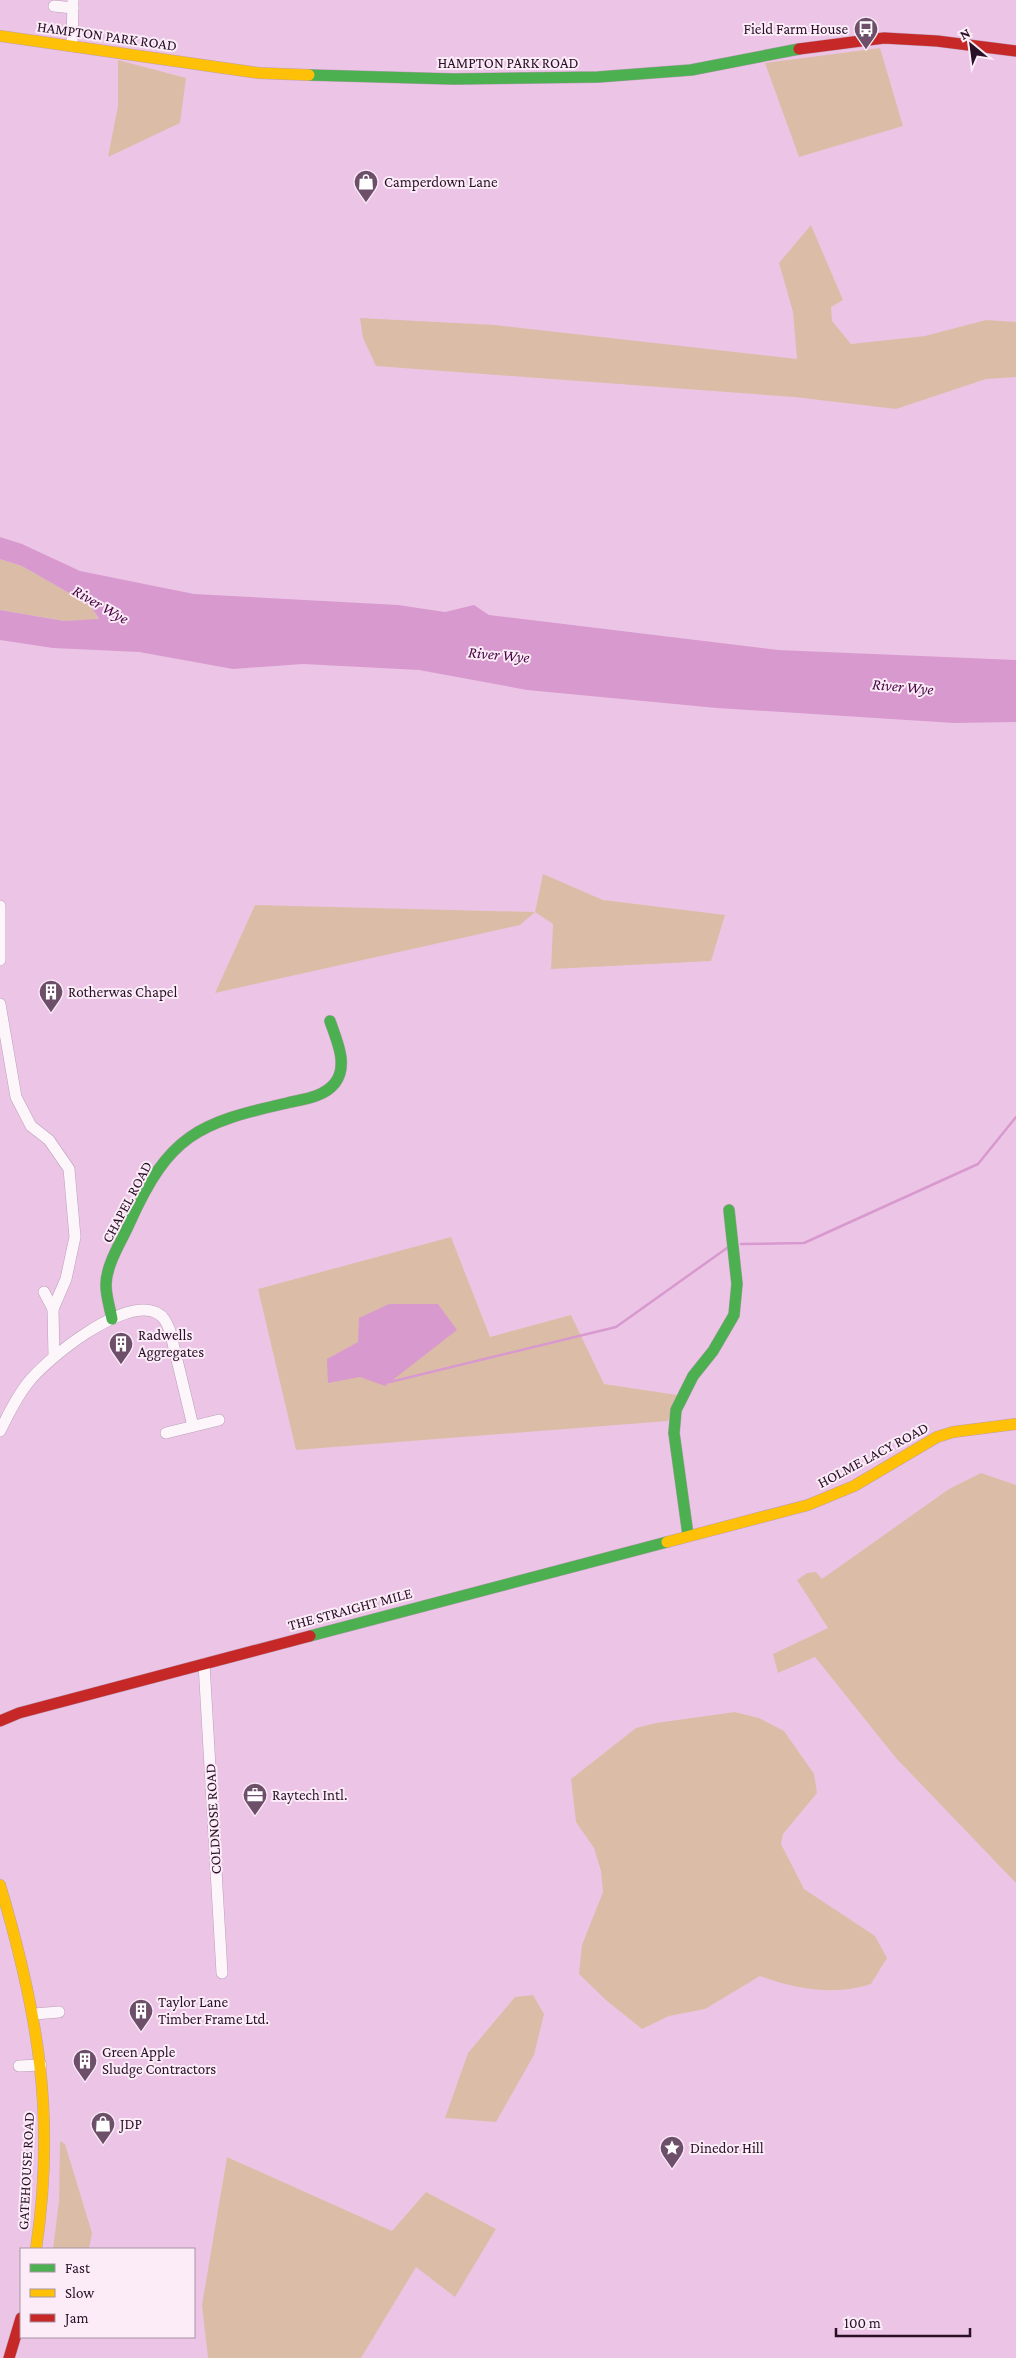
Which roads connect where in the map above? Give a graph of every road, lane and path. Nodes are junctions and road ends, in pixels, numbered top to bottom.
1 (73, 4) edge
2 (54, 6) dead end
3 (0, 36) edge
4 (72, 46) junction
5 (1016, 52) edge
6 (0, 906) edge
7 (0, 960) edge
8 (0, 1004) edge
9 (330, 1021) dead end
10 (729, 1210) dead end
11 (44, 1292) dead end
12 (53, 1309) junction
13 (112, 1319) junction
14 (54, 1356) junction
15 (220, 1420) dead end
16 (1016, 1424) edge
17 (193, 1426) junction
18 (0, 1431) edge
19 (166, 1433) dead end
20 (688, 1535) junction
21 (204, 1664) junction
22 (19, 1712) junction
23 (0, 1713) edge
24 (0, 1721) edge
25 (0, 1885) edge
26 (222, 1973) dead end
27 (59, 2012) dead end
28 (34, 2014) junction
29 (41, 2065) junction
30 (19, 2066) dead end
31 (36, 2248) edge
32 (20, 2321) edge
33 (9, 2358) edge

1 - 2 street
1 - 4 street
3 - 4 main road, HAMPTON PARK ROAD
4 - 5 main road, HAMPTON PARK ROAD
6 - 7 street
8 - 12 street
9 - 13 main road, CHAPEL ROAD
10 - 20 main road
11 - 12 street
12 - 14 street
13 - 14 street
13 - 17 street
14 - 18 street
15 - 17 street
16 - 20 main road, HOLME LACY ROAD
17 - 19 street
20 - 21 main road, THE STRAIGHT MILE
21 - 22 main road, THE STRAIGHT MILE
21 - 26 street, COLDNOSE ROAD
22 - 23 main road, THE STRAIGHT MILE
22 - 24 main road, THE STRAIGHT MILE
25 - 28 main road, GATEHOUSE ROAD
27 - 28 street
28 - 29 main road, GATEHOUSE ROAD
29 - 30 street
29 - 31 main road, GATEHOUSE ROAD
32 - 33 main road

